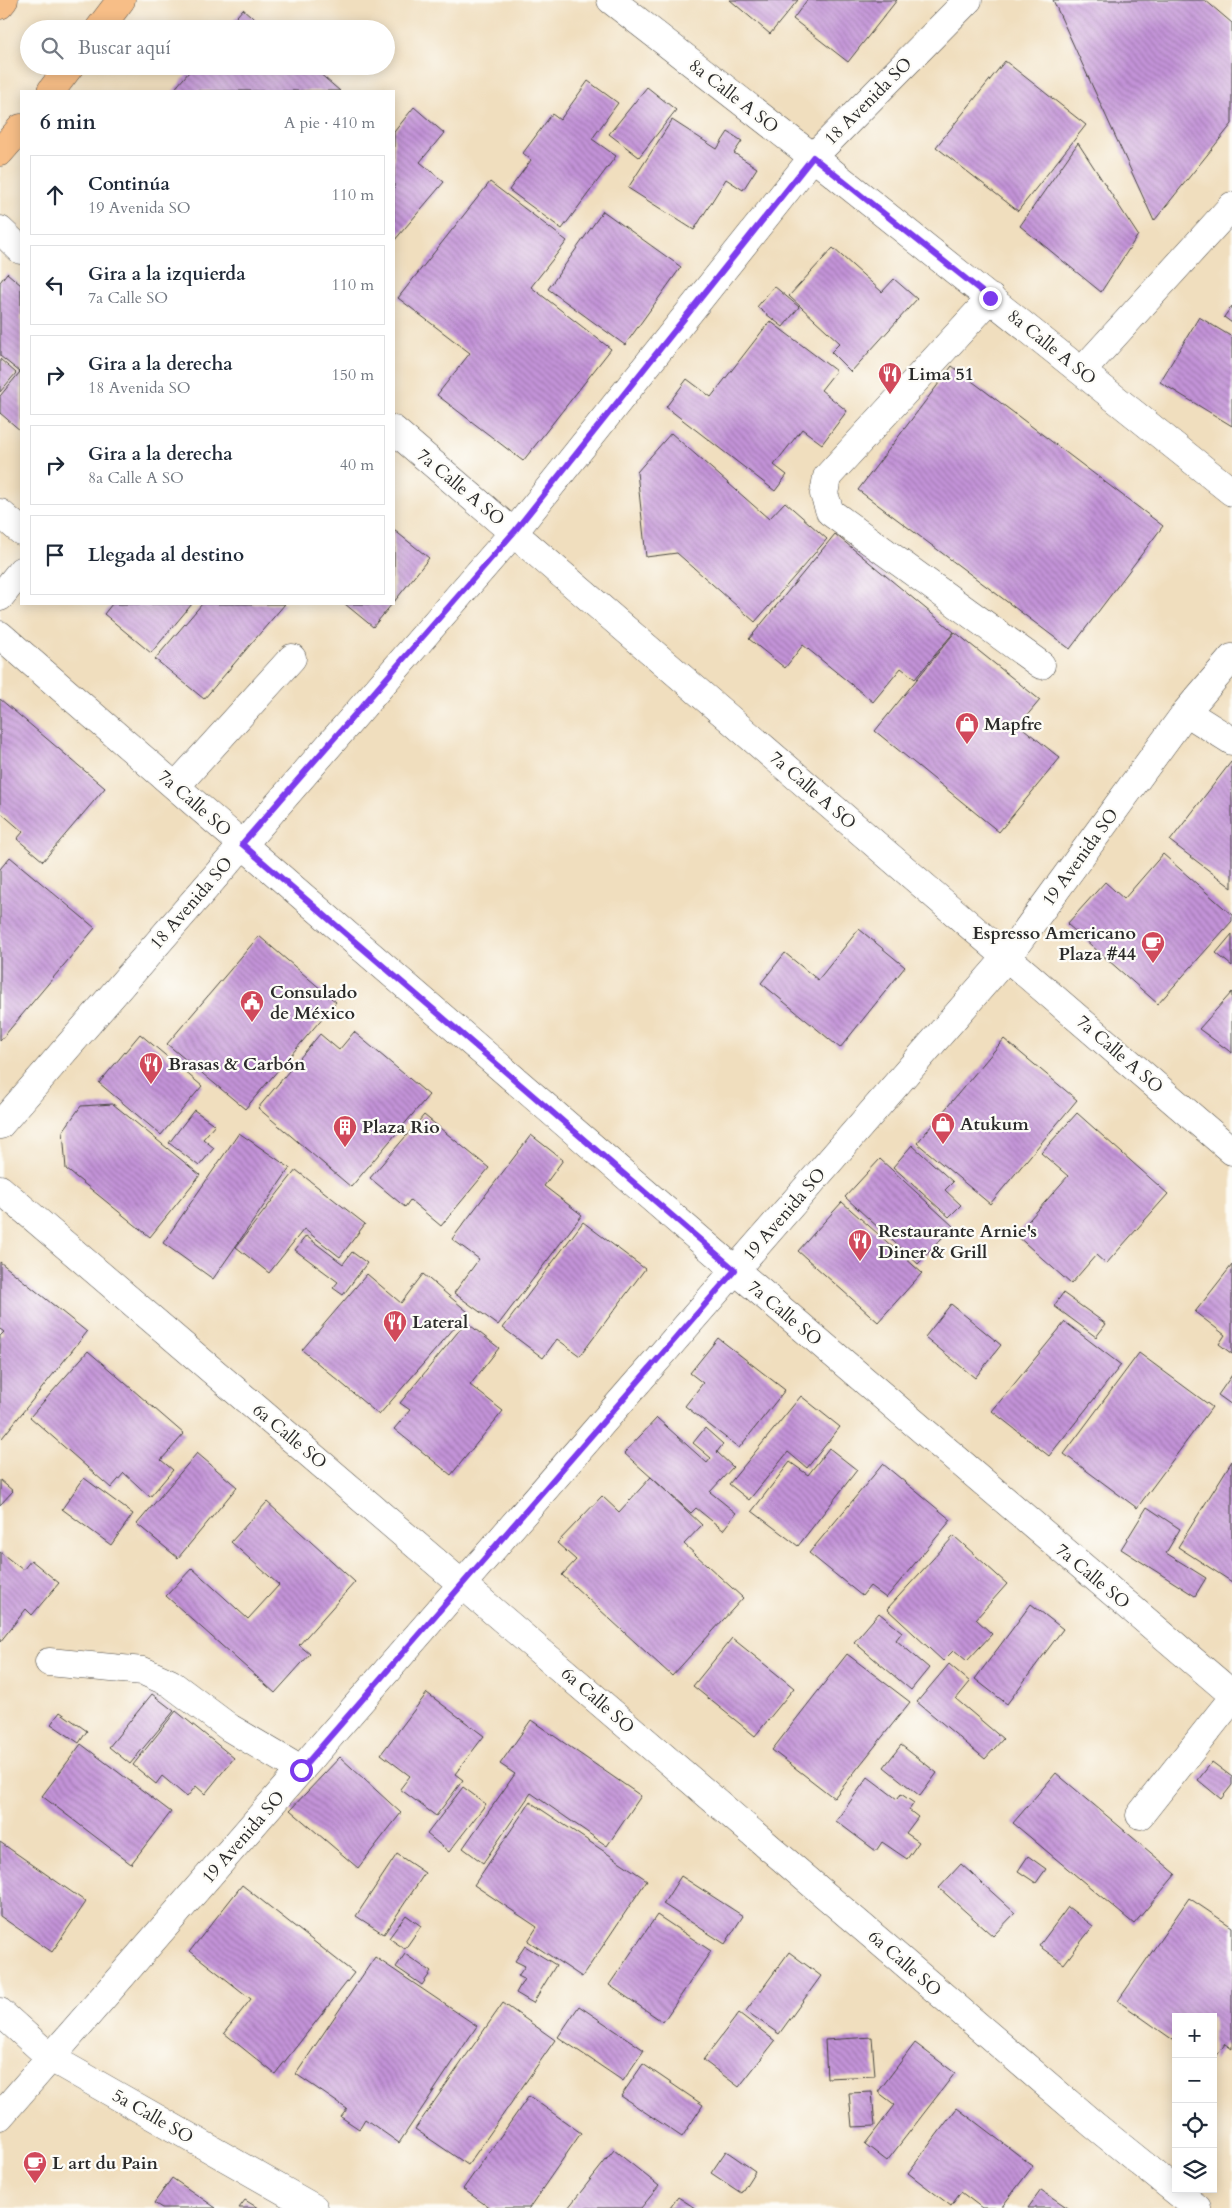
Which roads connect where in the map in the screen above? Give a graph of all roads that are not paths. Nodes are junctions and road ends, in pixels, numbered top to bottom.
1 (4, 0) edge
2 (121, 0) edge
3 (611, 0) edge
4 (968, 0) edge
5 (0, 5) edge
6 (106, 20) edge
7 (63, 75) edge
8 (52, 90) edge
9 (20, 129) edge
10 (0, 152) edge
11 (813, 157) junction
12 (1232, 206) edge
13 (0, 230) edge
14 (20, 249) edge
15 (990, 298) junction
16 (1082, 371) junction
17 (395, 431) edge
18 (1232, 492) edge
19 (0, 512) edge
20 (20, 530) edge
21 (514, 532) junction
22 (20, 573) edge
23 (0, 597) edge
24 (0, 635) edge
25 (292, 658) dead end
26 (1232, 658) edge
27 (1041, 665) dead end
28 (1186, 712) junction
29 (1232, 741) edge
30 (176, 786) junction
31 (242, 844) junction
32 (1007, 957) junction
33 (0, 1125) edge
34 (1232, 1151) edge
35 (0, 1189) edge
36 (735, 1270) junction
37 (463, 1584) junction
38 (49, 1662) dead end
39 (1232, 1694) edge
40 (1232, 1699) edge
41 (301, 1770) junction
42 (1140, 1815) dead end
43 (0, 2012) edge
44 (51, 2058) junction
45 (0, 2116) edge
46 (314, 2208) edge
47 (1198, 2208) edge

1 - 5 highway
2 - 6 highway
3 - 11 street, 8a Calle A SO
4 - 11 street, 18 Avenida SO
7 - 8 highway
9 - 10 highway
11 - 15 street, 8a Calle A SO
11 - 21 street, 18 Avenida SO
12 - 16 street
13 - 14 street
15 - 16 street, 8a Calle A SO
15 - 27 street
16 - 18 street, 8a Calle A SO
17 - 21 street, 7a Calle A SO
19 - 20 street
21 - 31 street, 18 Avenida SO
21 - 32 street, 7a Calle A SO
22 - 23 street
24 - 30 street, 7a Calle SO
25 - 30 street
26 - 28 street, 19 Avenida SO
28 - 29 street
28 - 32 street, 19 Avenida SO
30 - 31 street, 7a Calle SO
31 - 33 street, 18 Avenida SO
31 - 36 street, 7a Calle SO
32 - 34 street, 7a Calle A SO
32 - 36 street, 19 Avenida SO
35 - 37 street, 6a Calle SO
36 - 37 street, 19 Avenida SO
36 - 39 street, 7a Calle SO
37 - 41 street, 19 Avenida SO
37 - 47 street, 6a Calle SO
38 - 41 street
40 - 42 street
41 - 44 street, 19 Avenida SO
43 - 44 street, 5a Calle SO
44 - 45 street, 19 Avenida SO
44 - 46 street, 5a Calle SO

